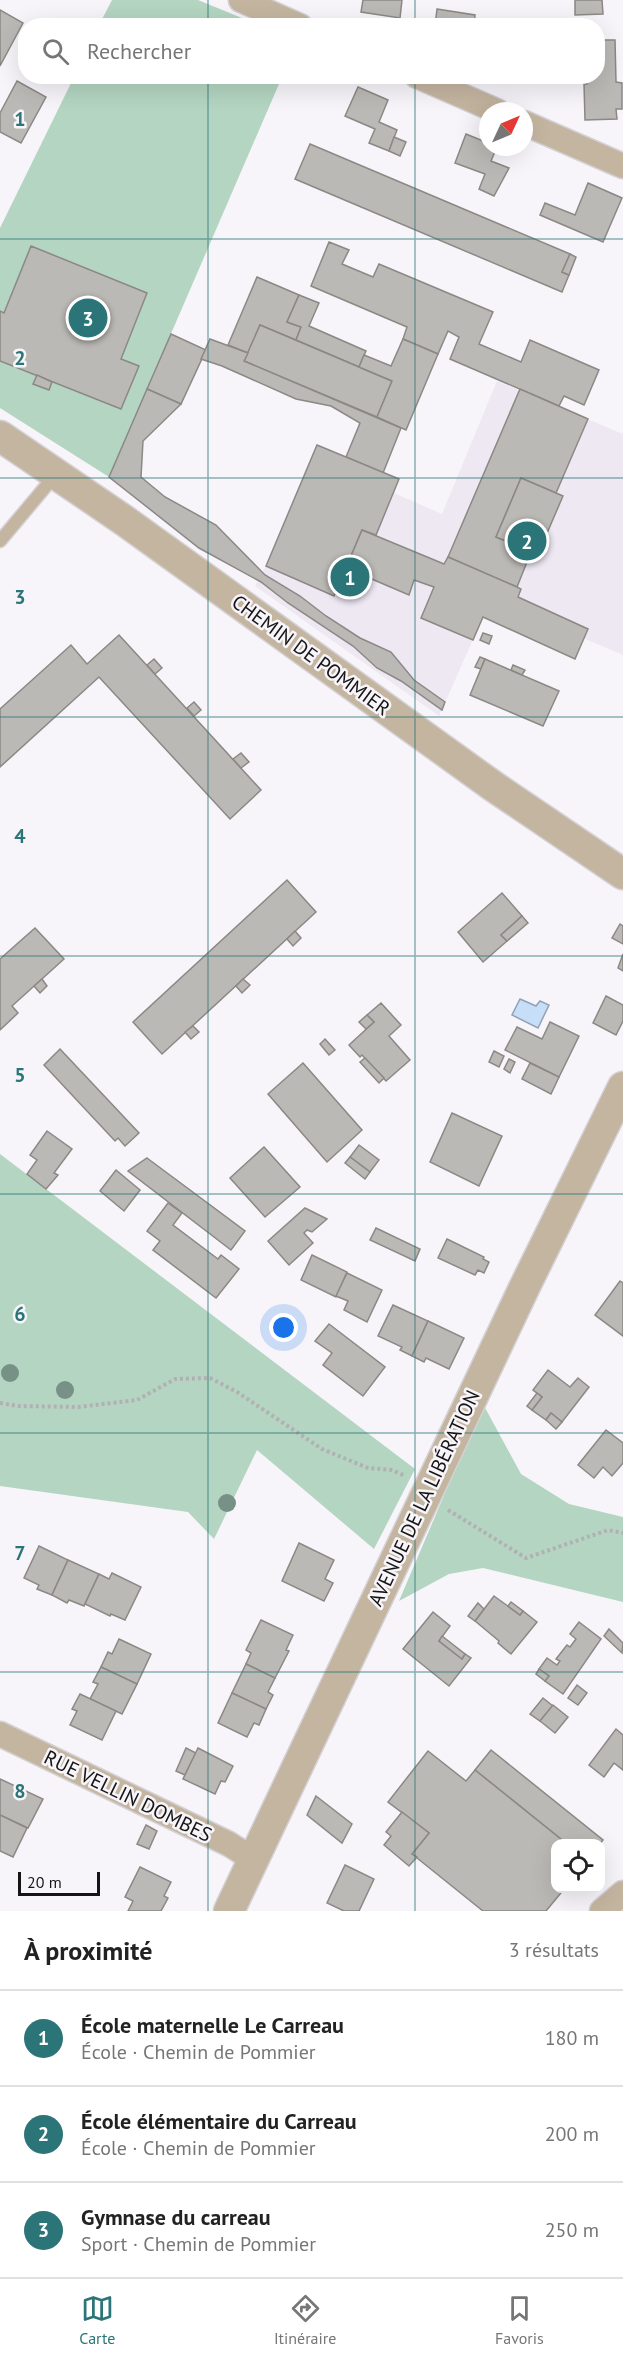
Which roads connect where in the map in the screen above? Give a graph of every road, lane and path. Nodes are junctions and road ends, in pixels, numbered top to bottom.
1 (241, 0) edge
2 (282, 18) edge
3 (435, 84) edge
4 (479, 103) edge
5 (533, 127) edge
6 (623, 166) edge
7 (0, 436) edge
8 (57, 473) junction
9 (0, 541) edge
10 (623, 874) edge
11 (623, 1087) edge
12 (0, 1403) edge
13 (425, 1495) junction
14 (623, 1533) edge
15 (0, 1734) edge
16 (254, 1860) junction
17 (229, 1911) edge

1 - 2 street
3 - 4 street
5 - 6 street
7 - 8 street, CHEMIN DE POMMIER
8 - 9 lane
8 - 10 street, CHEMIN DE POMMIER
11 - 13 street, AVENUE DE LA LIBÉRATION
12 - 13 path
13 - 14 path
13 - 16 street, AVENUE DE LA LIBÉRATION
15 - 16 street, RUE VELLIN DOMBES
16 - 17 street, AVENUE DE LA LIBÉRATION

